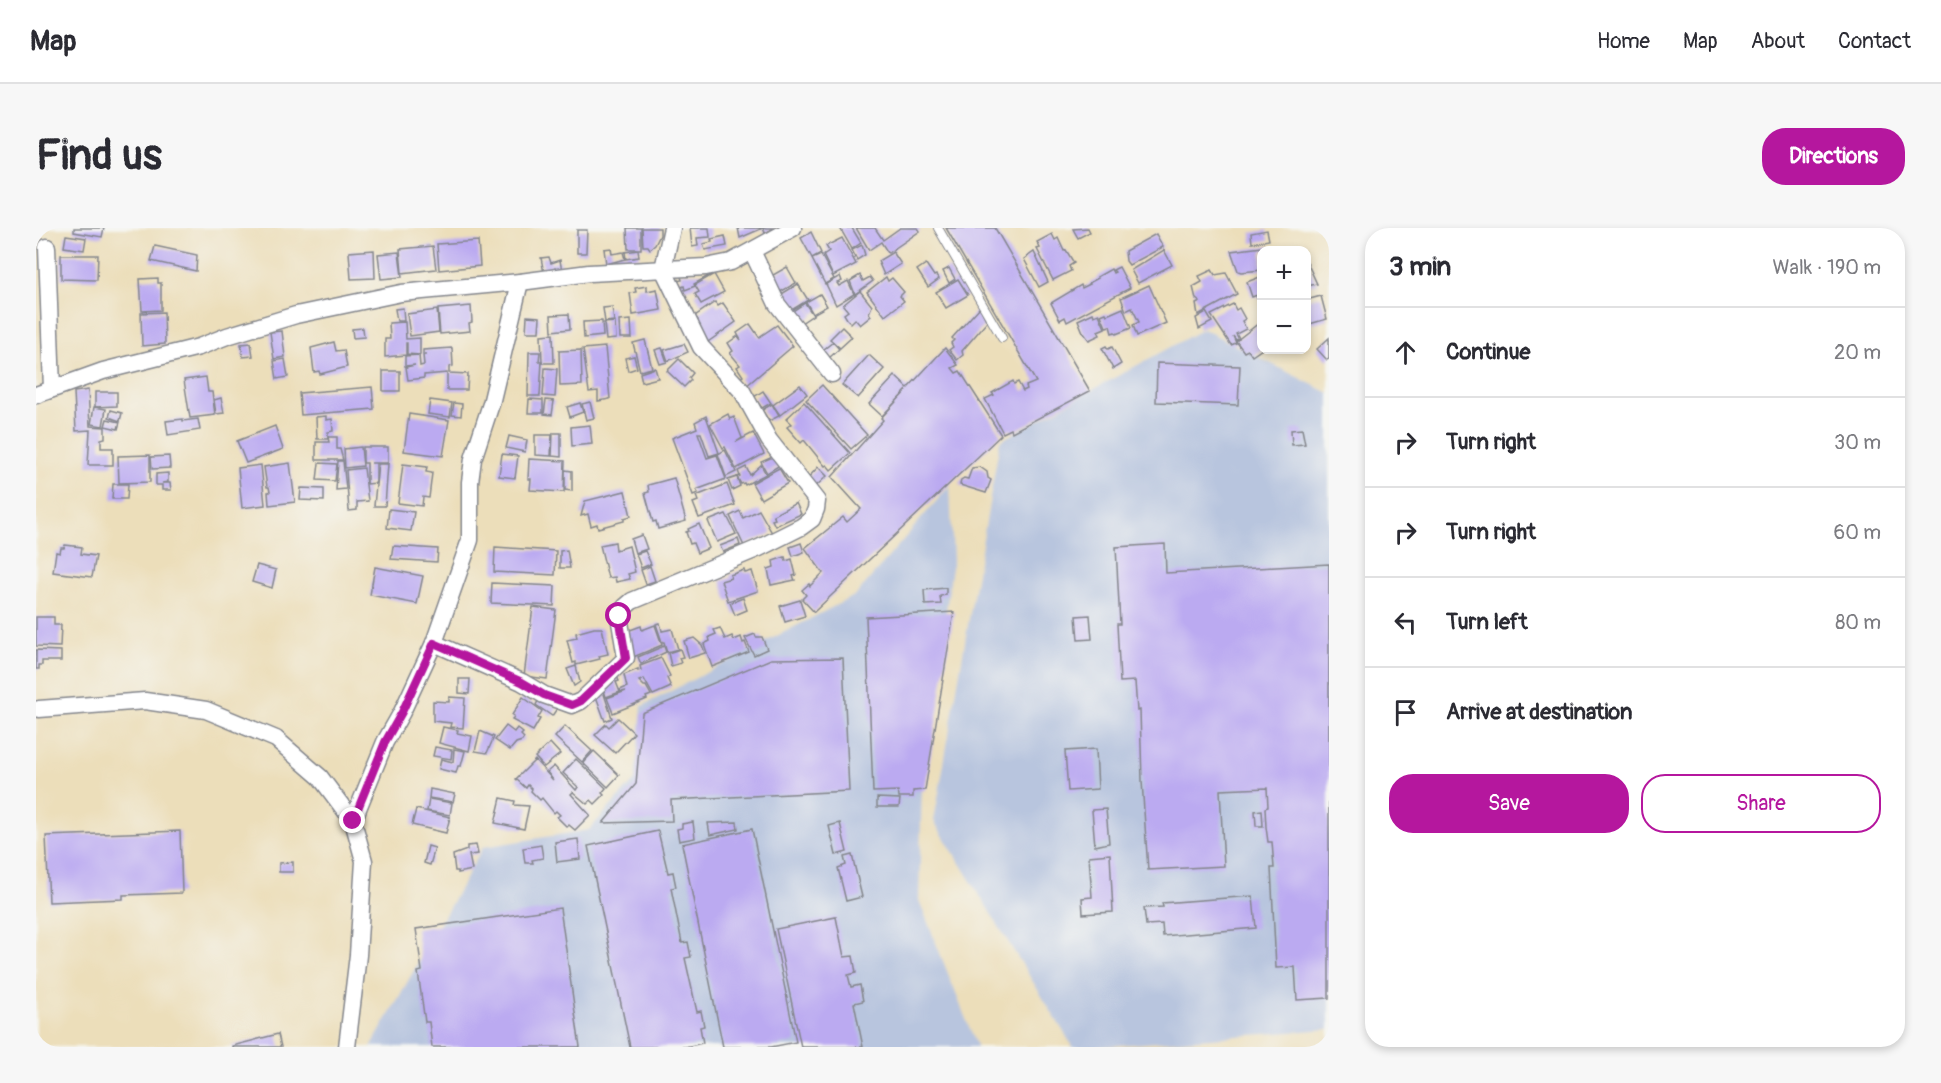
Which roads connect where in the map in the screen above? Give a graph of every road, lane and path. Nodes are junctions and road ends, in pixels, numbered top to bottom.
1 (672, 228) edge
2 (793, 228) edge
3 (938, 228) edge
4 (47, 247) dead end
5 (752, 251) junction
6 (663, 269) junction
7 (520, 282) junction
8 (1002, 338) dead end
9 (832, 374) dead end
10 (44, 392) edge
11 (434, 643) junction
12 (39, 709) dead end
13 (353, 821) junction
14 (347, 1047) edge

1 - 6 street
2 - 5 street
3 - 8 lane
4 - 10 street
5 - 6 street
5 - 9 street
6 - 7 street
6 - 11 street
7 - 10 street
7 - 11 street
11 - 13 street
12 - 13 street
13 - 14 street

